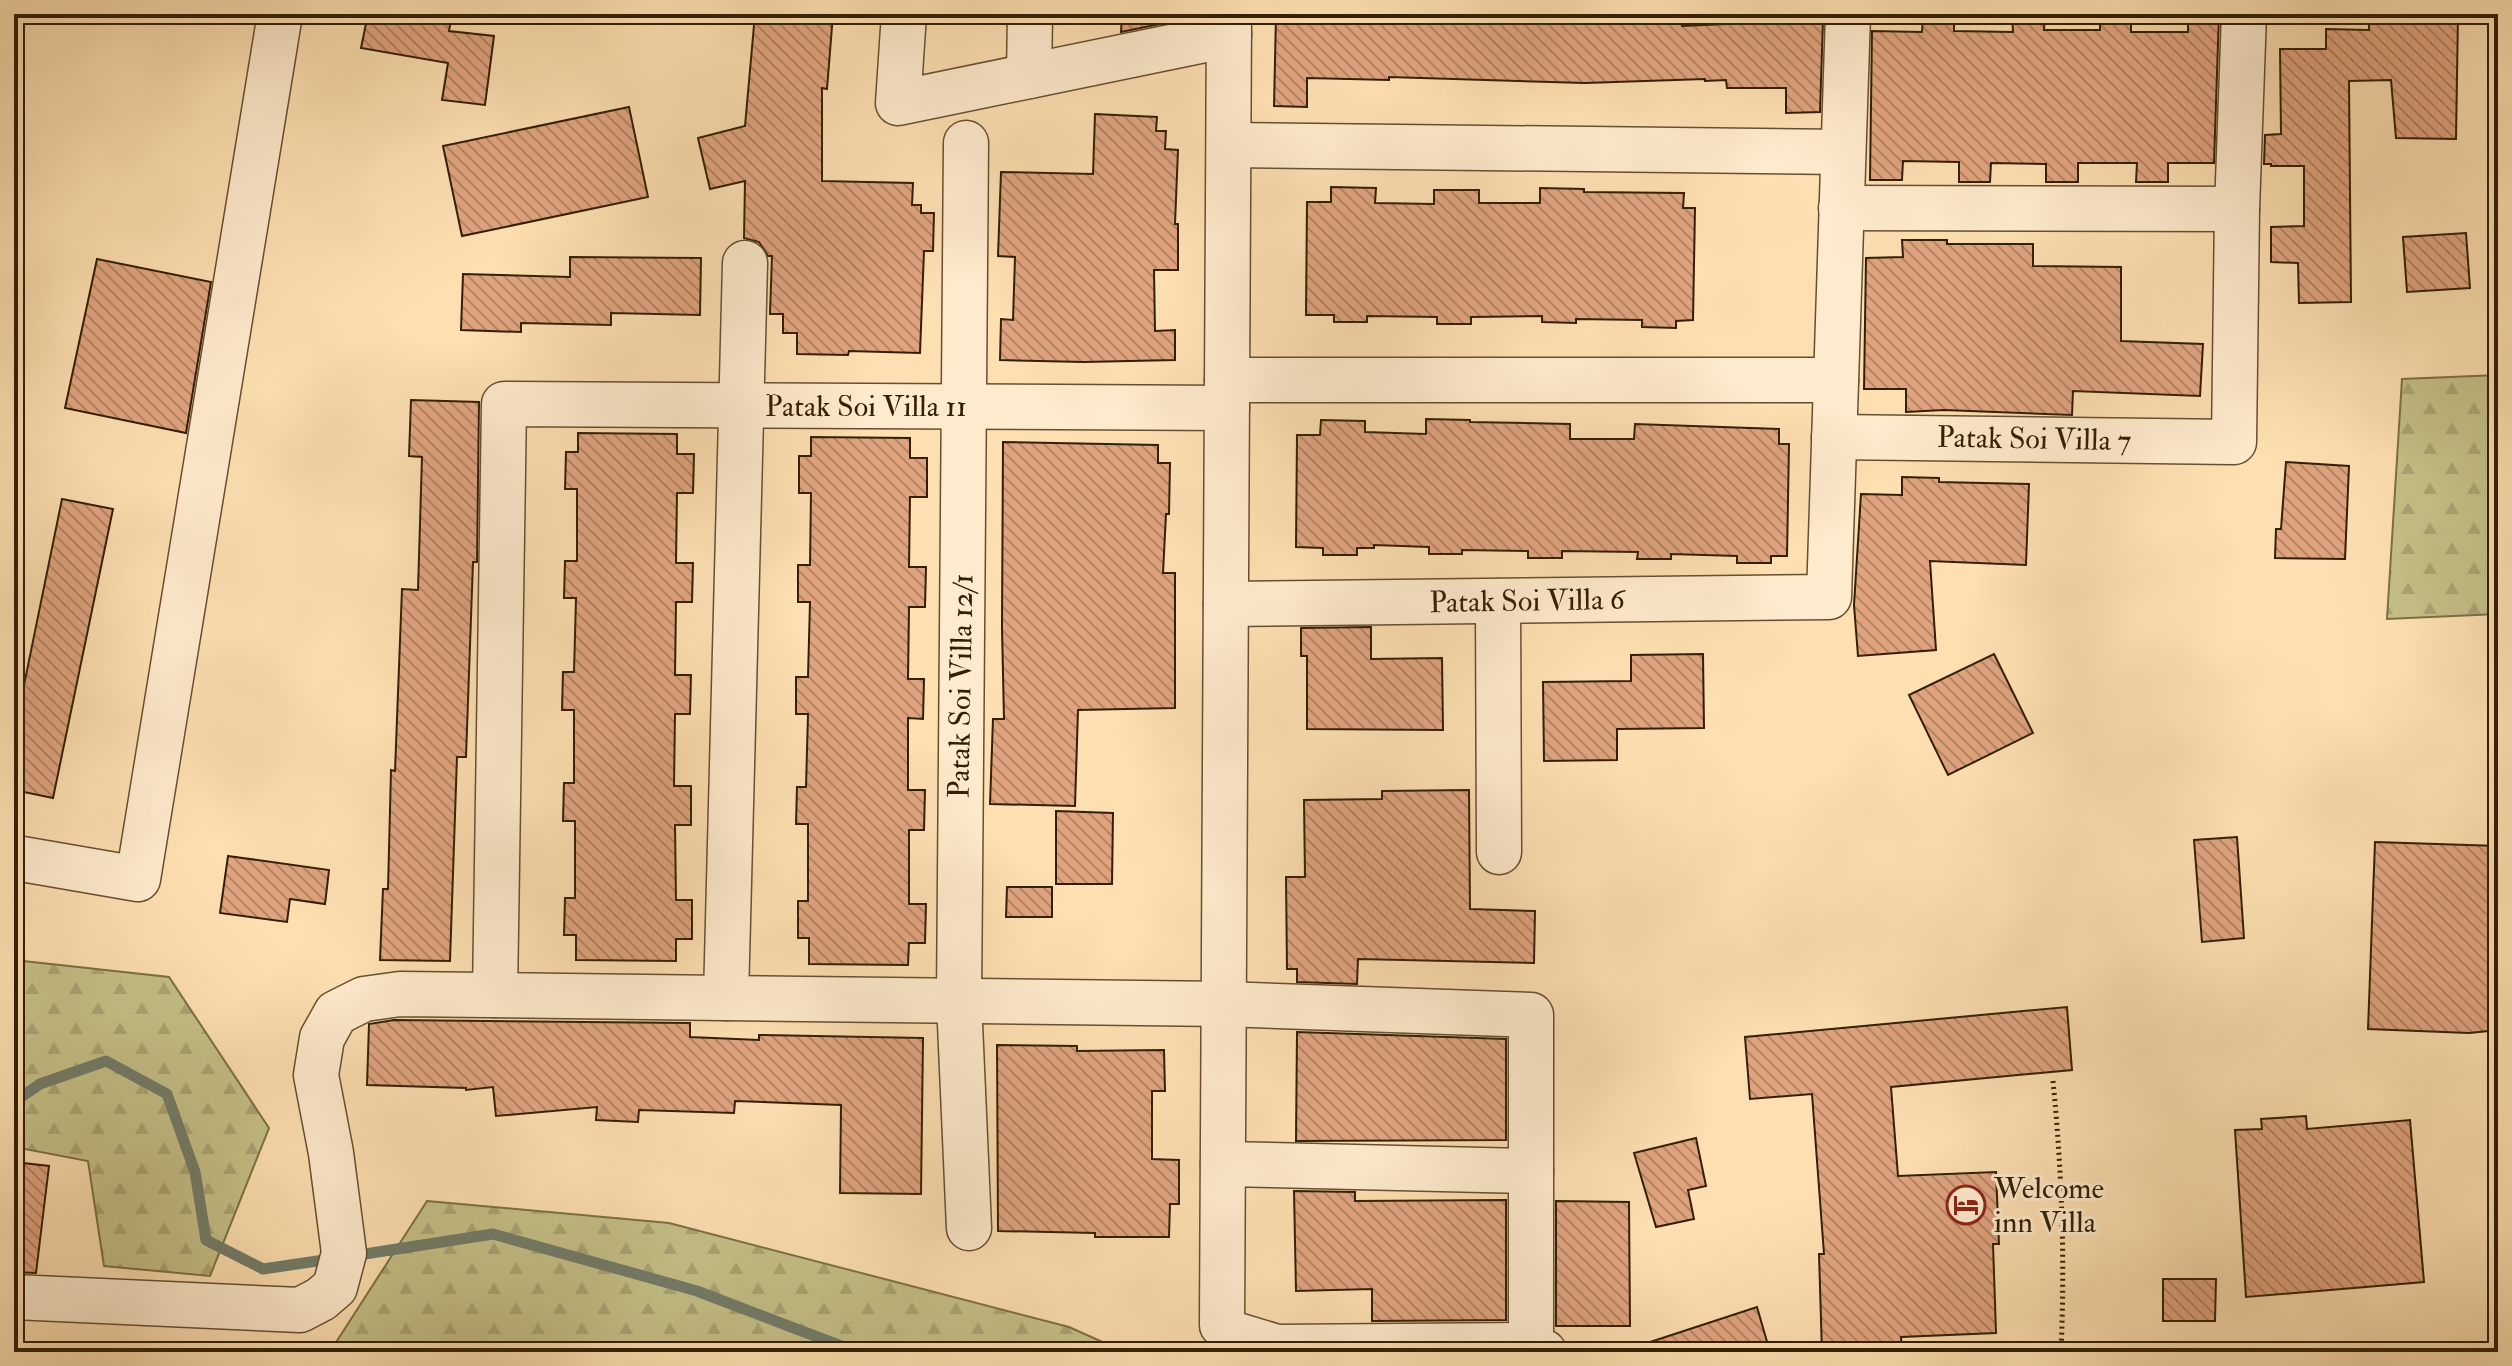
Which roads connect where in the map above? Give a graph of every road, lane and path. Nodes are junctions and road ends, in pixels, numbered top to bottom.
1 (280, 14) edge
2 (904, 14) edge
3 (1030, 14) edge
4 (1848, 14) edge
5 (2244, 14) edge
6 (1229, 24) edge
7 (1029, 76) junction
8 (966, 143) dead end
9 (1229, 145) junction
10 (1843, 152) junction
11 (1841, 208) junction
12 (2237, 209) junction
13 (745, 263) dead end
14 (1836, 380) junction
15 (1227, 394) junction
16 (741, 405) junction
17 (964, 407) junction
18 (1834, 437) junction
19 (1498, 601) junction
20 (1226, 604) junction
21 (1499, 852) dead end
22 (22, 859) dead end
23 (495, 995) junction
24 (726, 998) junction
25 (959, 1001) junction
26 (1224, 1004) junction
27 (2053, 1081) dead end
28 (1223, 1164) junction
29 (1531, 1171) junction
30 (969, 1228) dead end
31 (14, 1297) edge
32 (1537, 1348) edge
33 (2061, 1352) edge

1 - 22 street
2 - 7 street
3 - 7 street
4 - 10 street
5 - 12 street
6 - 7 street
6 - 9 street
8 - 17 street, Patak Soi Villa 12/1
9 - 10 street
9 - 15 street
10 - 11 street
11 - 12 street
11 - 14 street
12 - 18 street, Patak Soi Villa 7
13 - 16 street
14 - 15 street, Patak Soi Villa 11
14 - 18 street
15 - 17 street, Patak Soi Villa 11
15 - 20 street
16 - 17 street, Patak Soi Villa 11
16 - 23 street, Patak Soi Villa 11
16 - 24 street
17 - 25 street, Patak Soi Villa 12/1
18 - 19 street, Patak Soi Villa 6
19 - 20 street, Patak Soi Villa 6
19 - 21 street
20 - 26 street
23 - 24 street
23 - 31 street
24 - 25 street
25 - 26 street
25 - 30 street, Patak Soi Villa 12/1
26 - 28 street
26 - 29 street
27 - 33 path
28 - 29 street
28 - 32 street
29 - 32 street

